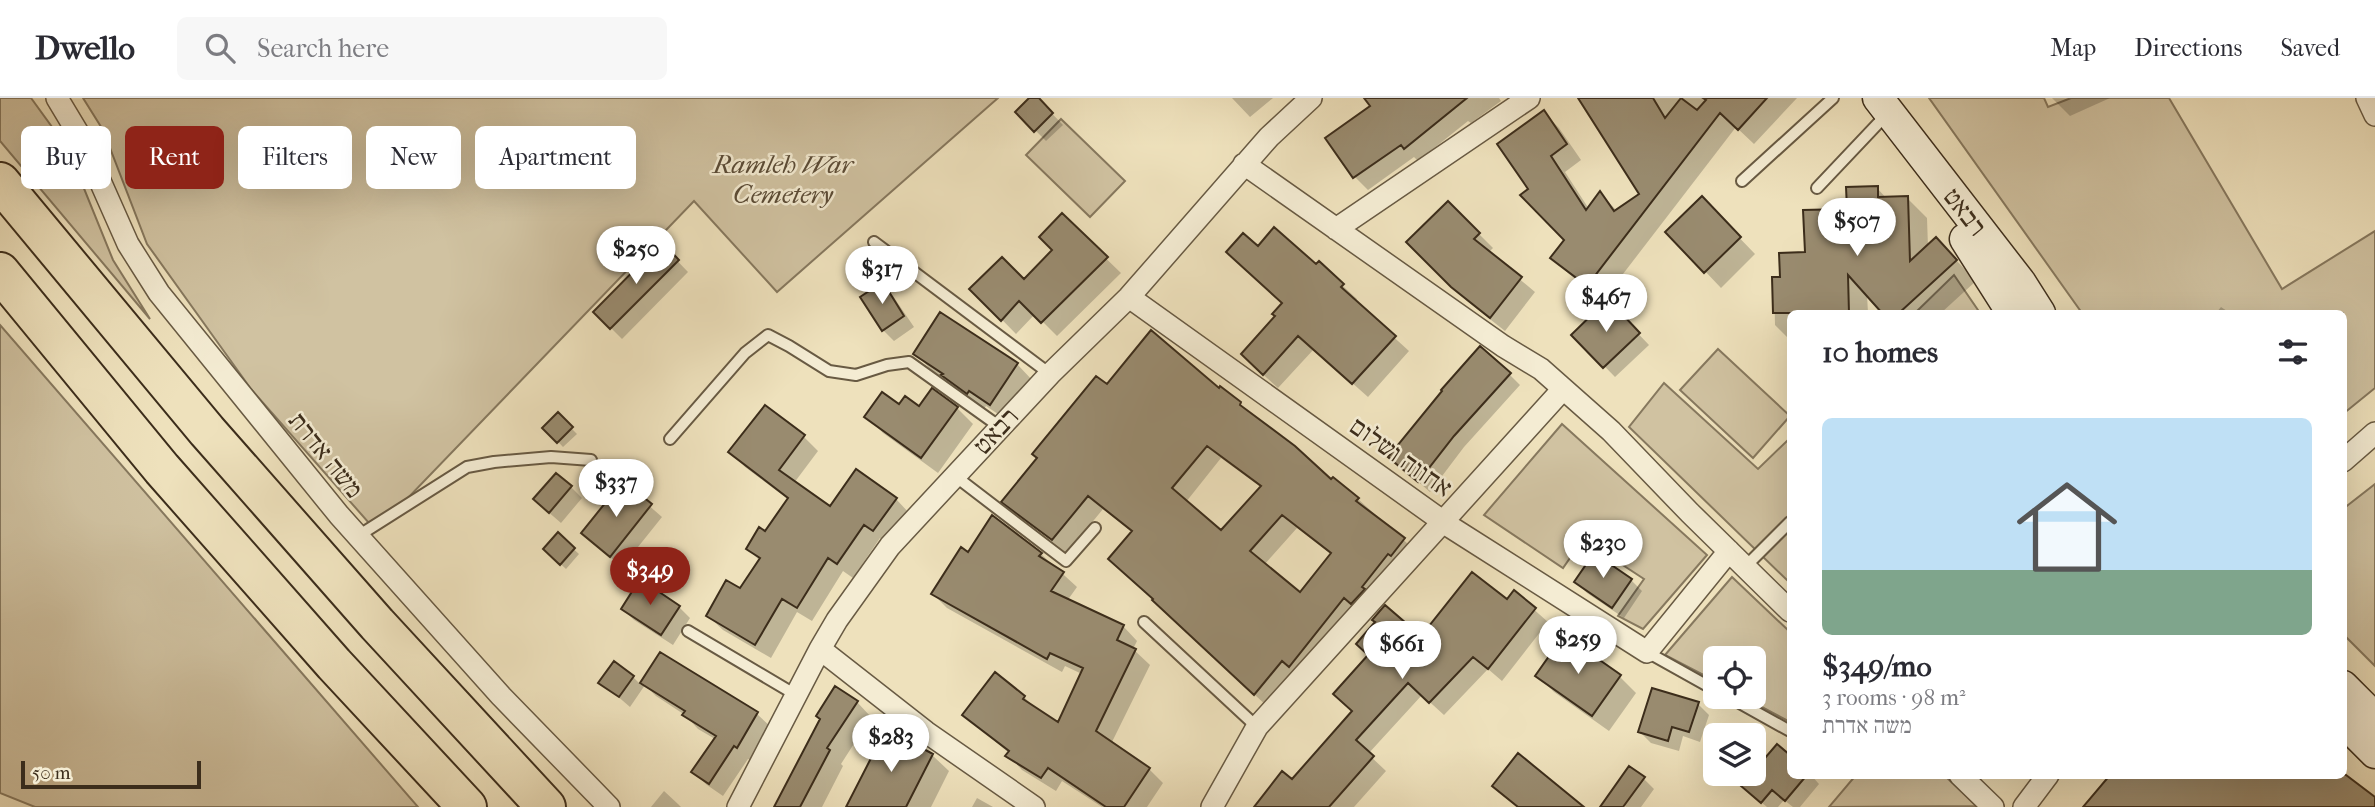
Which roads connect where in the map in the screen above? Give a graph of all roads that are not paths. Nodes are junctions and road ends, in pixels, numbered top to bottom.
1 (57, 98) edge
2 (1311, 98) edge
3 (1529, 98) edge
4 (1833, 98) edge
5 (2367, 98) edge
6 (1883, 105) edge
7 (2375, 115) edge
8 (1244, 164) junction
9 (1742, 181) dead end
10 (0, 182) edge
11 (1817, 188) dead end
12 (1336, 229) junction
13 (874, 243) dead end
14 (0, 272) edge
15 (1129, 297) junction
16 (2010, 310) edge
17 (2038, 310) edge
18 (1050, 374) junction
19 (1563, 389) junction
20 (1000, 427) junction
21 (2375, 433) edge
22 (670, 439) dead end
23 (2347, 458) edge
24 (591, 460) dead end
25 (955, 476) junction
26 (1443, 521) junction
27 (1787, 525) edge
28 (1095, 528) dead end
29 (358, 536) junction
30 (1729, 551) junction
31 (1745, 567) junction
32 (1787, 608) edge
33 (1144, 622) dead end
34 (688, 631) dead end
35 (820, 649) junction
36 (1647, 652) junction
37 (1703, 683) edge
38 (2347, 690) edge
39 (796, 695) junction
40 (1750, 709) edge
41 (2375, 718) edge
42 (2347, 725) edge
43 (1257, 727) junction
44 (1787, 729) edge
45 (2375, 753) edge
46 (1964, 779) edge
47 (2045, 779) edge
48 (467, 807) edge
49 (546, 807) edge
50 (608, 807) edge
51 (738, 807) edge
52 (1034, 807) edge
53 (1212, 807) edge
54 (1993, 807) edge
55 (2024, 807) edge

1 - 29 street, משה אדרת
2 - 8 street, רבאט
3 - 12 street
4 - 9 lane
5 - 7 street
6 - 11 lane
6 - 16 street, רבאט
6 - 17 street, רבאט
8 - 12 street
8 - 15 street, רבאט
10 - 49 highway
12 - 19 street
13 - 18 lane
14 - 48 highway
15 - 18 street, רבאט
15 - 26 street, אחווה ושלום
18 - 20 street, רבאט
19 - 26 street
19 - 30 street
20 - 22 lane
20 - 25 street, רבאט
21 - 23 street
24 - 29 lane
25 - 28 lane
25 - 35 street, רבאט
26 - 36 street, אחווה ושלום
26 - 43 street
27 - 31 lane
29 - 50 street, משה אדרת
30 - 31 street
30 - 36 street
31 - 32 street
33 - 43 lane
34 - 39 lane
35 - 39 street, רבאט
35 - 52 street
36 - 37 lane
38 - 41 street
39 - 51 street, רבאט
40 - 44 lane
42 - 45 street
43 - 53 street
46 - 54 street
47 - 55 street

